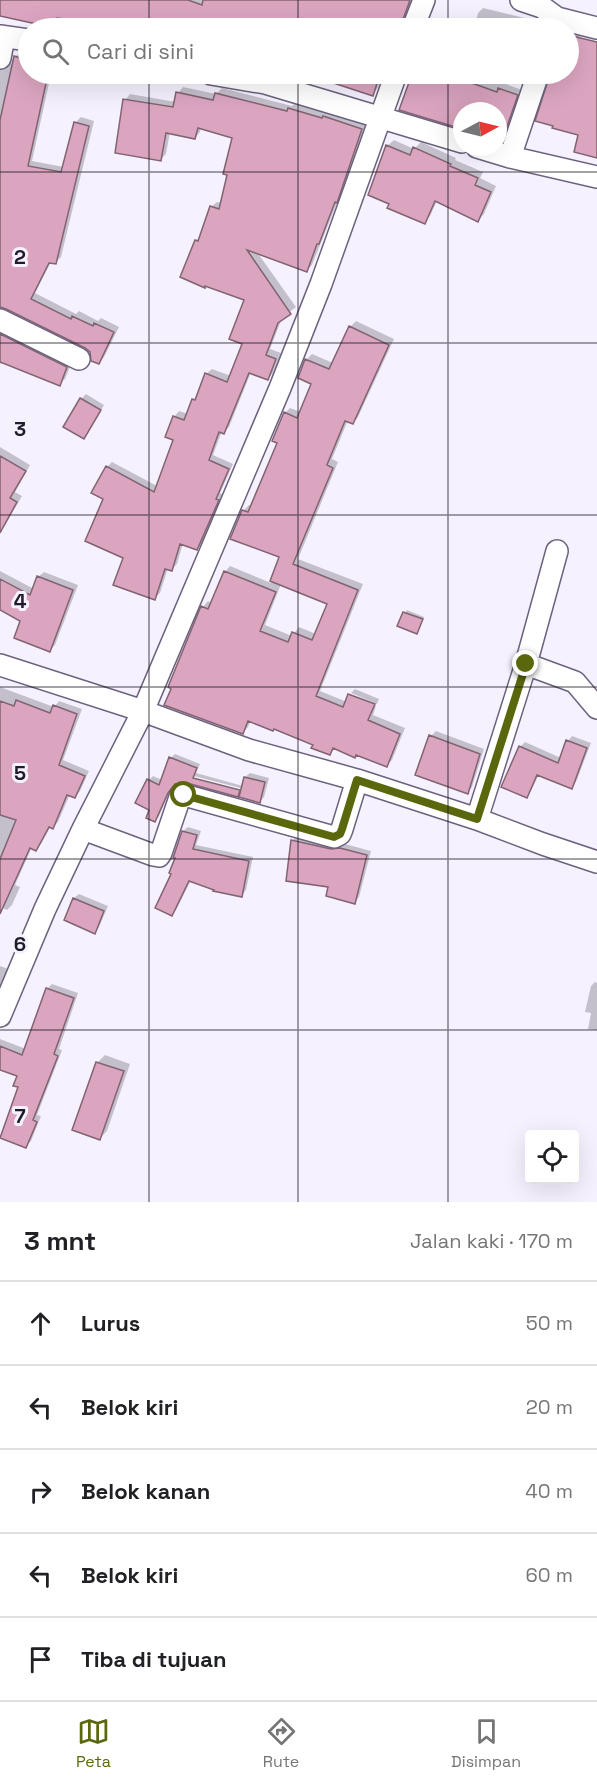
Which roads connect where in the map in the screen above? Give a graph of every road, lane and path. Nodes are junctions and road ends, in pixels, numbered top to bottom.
1 (424, 0) edge
2 (521, 0) edge
3 (417, 18) edge
4 (551, 18) edge
5 (579, 26) edge
6 (597, 28) edge
7 (2, 36) edge
8 (18, 38) edge
9 (0, 58) edge
10 (268, 84) edge
11 (392, 84) edge
12 (535, 84) edge
13 (380, 117) junction
14 (453, 139) edge
15 (507, 156) edge
16 (510, 157) junction
17 (597, 177) edge
18 (0, 320) edge
19 (79, 359) dead end
20 (557, 551) dead end
21 (526, 664) junction
22 (0, 665) edge
23 (597, 708) edge
24 (143, 711) junction
25 (357, 780) junction
26 (477, 819) junction
27 (83, 829) junction
28 (597, 862) edge
29 (0, 1016) edge

1 - 3 street
2 - 4 street
5 - 6 street
7 - 8 street
7 - 9 street
10 - 13 street
11 - 13 street
12 - 16 street
13 - 14 street
13 - 24 street
15 - 16 street
16 - 17 street
18 - 19 street
20 - 21 street
21 - 23 street
21 - 26 street
22 - 24 street
24 - 25 street
24 - 27 street
25 - 26 street
25 - 27 street
26 - 28 street
27 - 29 street

